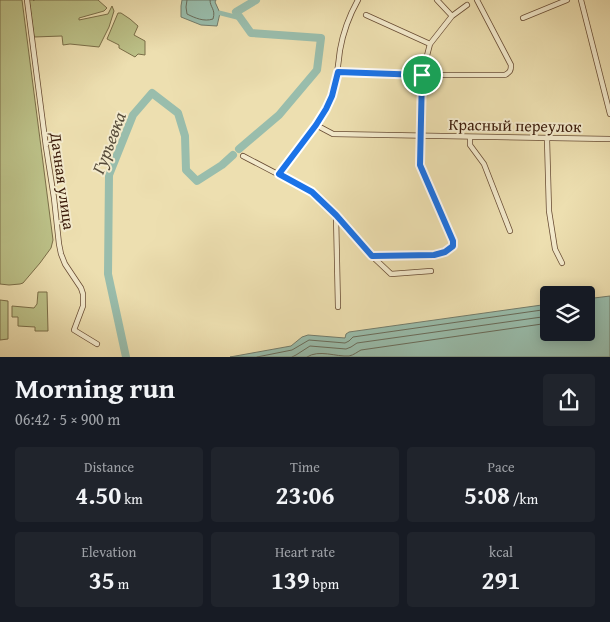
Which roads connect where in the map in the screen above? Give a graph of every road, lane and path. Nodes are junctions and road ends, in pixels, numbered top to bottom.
1 (27, 0) edge
2 (358, 0) edge
3 (437, 0) edge
4 (477, 0) edge
5 (567, 0) edge
6 (581, 0) edge
7 (467, 5) dead end
8 (366, 15) dead end
9 (452, 16) junction
10 (523, 18) dead end
11 (430, 44) junction
12 (338, 72) junction
13 (422, 75) junction
14 (610, 114) edge
15 (316, 125) junction
16 (420, 136) junction
17 (470, 137) junction
18 (547, 138) junction
19 (610, 139) edge
20 (243, 156) dead end
21 (279, 174) junction
22 (336, 215) junction
23 (510, 231) dead end
24 (372, 256) junction
25 (562, 263) dead end
26 (430, 271) dead end
27 (338, 307) dead end
28 (97, 344) dead end

1 - 28 street, Дачная улица
2 - 12 street
3 - 9 street
4 - 13 street
5 - 10 street
6 - 14 street
7 - 9 street
8 - 11 street
9 - 11 street
11 - 13 street
12 - 13 street
12 - 15 street
13 - 16 street
15 - 16 street, Красный переулок
15 - 21 street
16 - 17 street, Красный переулок
16 - 24 street
17 - 18 street, Красный переулок
17 - 23 street
18 - 19 street, Красный переулок
18 - 25 street
20 - 21 street
21 - 22 street
22 - 24 street
22 - 27 street
24 - 26 street

